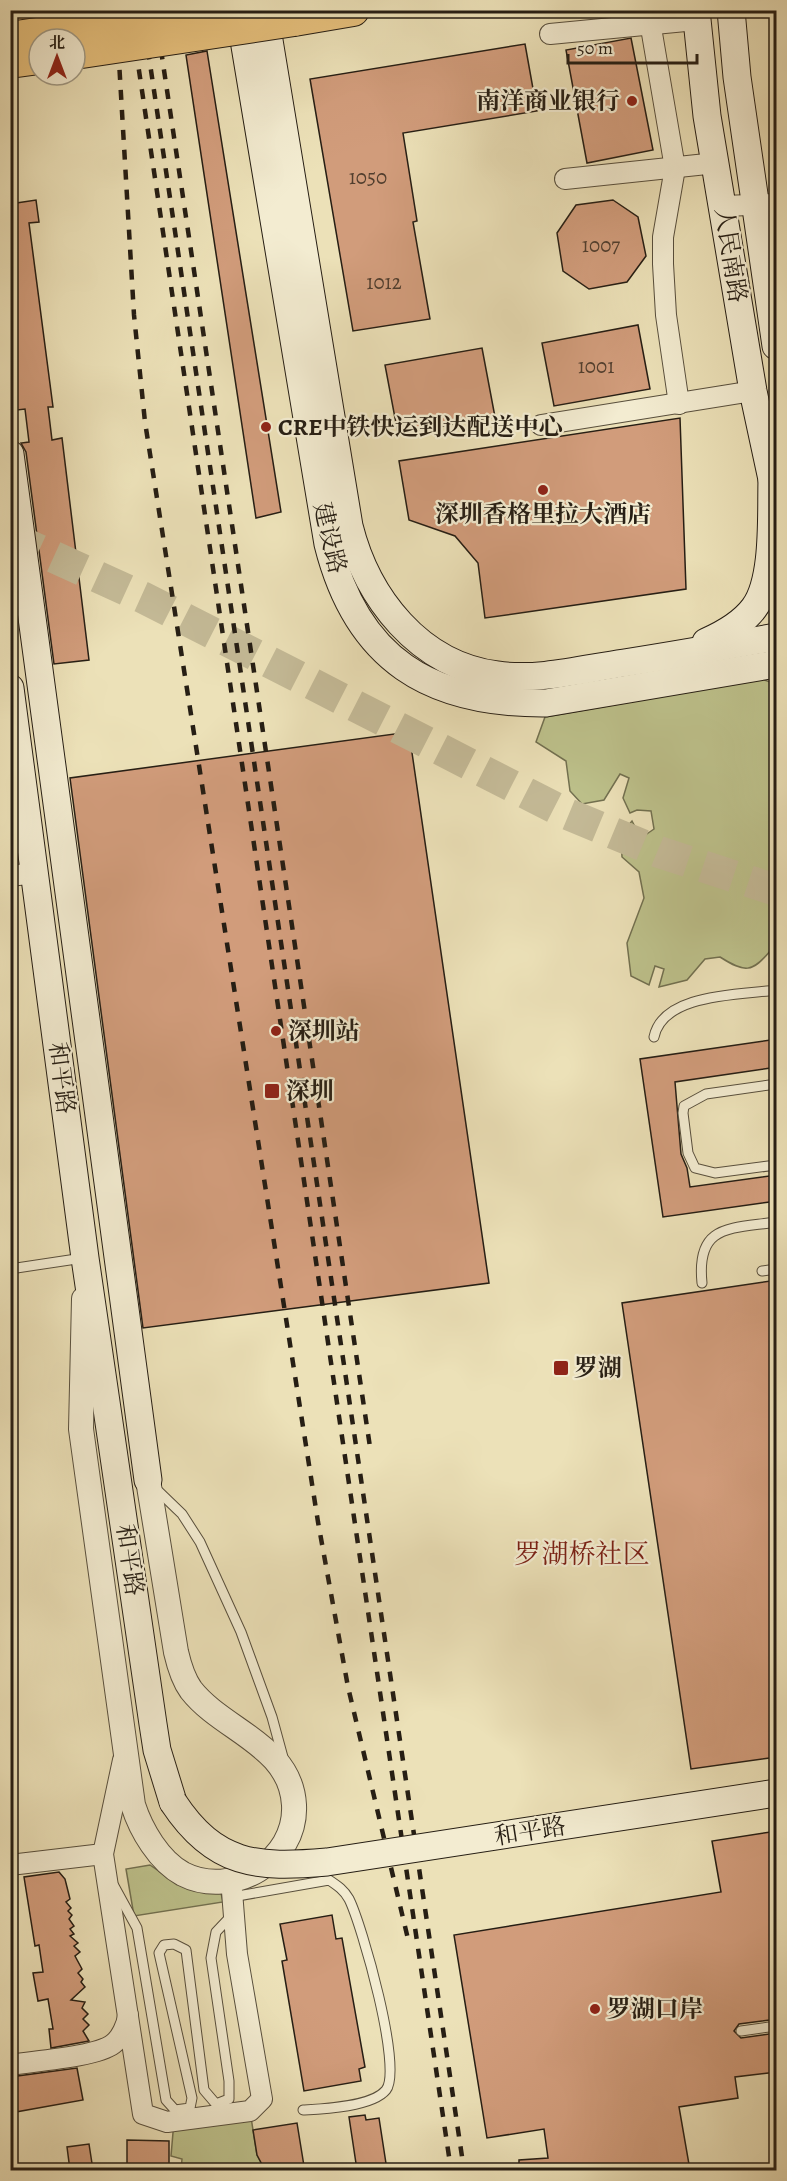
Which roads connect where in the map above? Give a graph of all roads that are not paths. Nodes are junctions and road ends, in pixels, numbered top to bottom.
1 (36, 10) edge
2 (197, 10) edge
3 (239, 10) edge
4 (264, 10) edge
5 (353, 10) edge
6 (731, 10) edge
7 (696, 15) edge
8 (650, 18) edge
9 (550, 34) dead end
10 (10, 38) edge
11 (87, 51) edge
12 (27, 60) edge
13 (10, 62) edge
14 (10, 69) edge
15 (716, 164) junction
16 (675, 168) junction
17 (565, 179) dead end
18 (766, 204) edge
19 (723, 206) junction
20 (777, 346) edge
21 (753, 391) junction
22 (679, 404) junction
23 (541, 425) dead end
24 (10, 454) edge
25 (774, 489) edge
26 (777, 637) edge
27 (682, 654) junction
28 (777, 664) edge
29 (776, 675) edge
30 (10, 688) edge
31 (546, 702) junction
32 (23, 875) edge
33 (777, 990) edge
34 (654, 1037) dead end
35 (777, 1084) edge
36 (777, 1165) edge
37 (777, 1222) edge
38 (85, 1258) junction
39 (10, 1269) edge
40 (777, 1269) edge
41 (762, 1271) dead end
42 (702, 1283) dead end
43 (148, 1480) junction
44 (124, 1754) junction
45 (292, 1789) junction
46 (777, 1793) edge
47 (104, 1862) junction
48 (10, 1866) edge
49 (232, 1896) junction
50 (128, 2007) junction
51 (777, 2026) edge
52 (741, 2031) dead end
53 (10, 2065) edge
54 (303, 2110) dead end

1 - 14 highway
2 - 10 highway, bridge
3 - 31 main road, 建设路
4 - 27 main road, 建设路
5 - 11 highway, bridge
6 - 18 main road, 人民南路
7 - 8 street
7 - 15 main road, 人民南路
8 - 9 street
8 - 16 street
12 - 13 highway, bridge
15 - 16 street
15 - 19 main road, 人民南路
16 - 17 street
16 - 22 street
18 - 19 street
18 - 20 main road, 人民南路
19 - 21 main road, 人民南路
21 - 22 street
21 - 25 main road, 人民南路
22 - 23 street
24 - 43 main road, 和平路
25 - 27 main road, 人民南路
26 - 27 main road, 建设路
28 - 31 main road, 建设路
29 - 31 lane
30 - 32 main road, 和平路
32 - 38 main road, 和平路
33 - 34 lane
35 - 36 lane
37 - 42 lane
38 - 39 lane
38 - 44 street
38 - 46 main road, 和平路, bridge
40 - 41 lane
43 - 45 lane
43 - 45 street
44 - 47 street
44 - 49 street
45 - 49 street
47 - 48 street
47 - 49 lane
47 - 50 street
49 - 50 street
49 - 54 lane
50 - 53 street
51 - 52 lane

